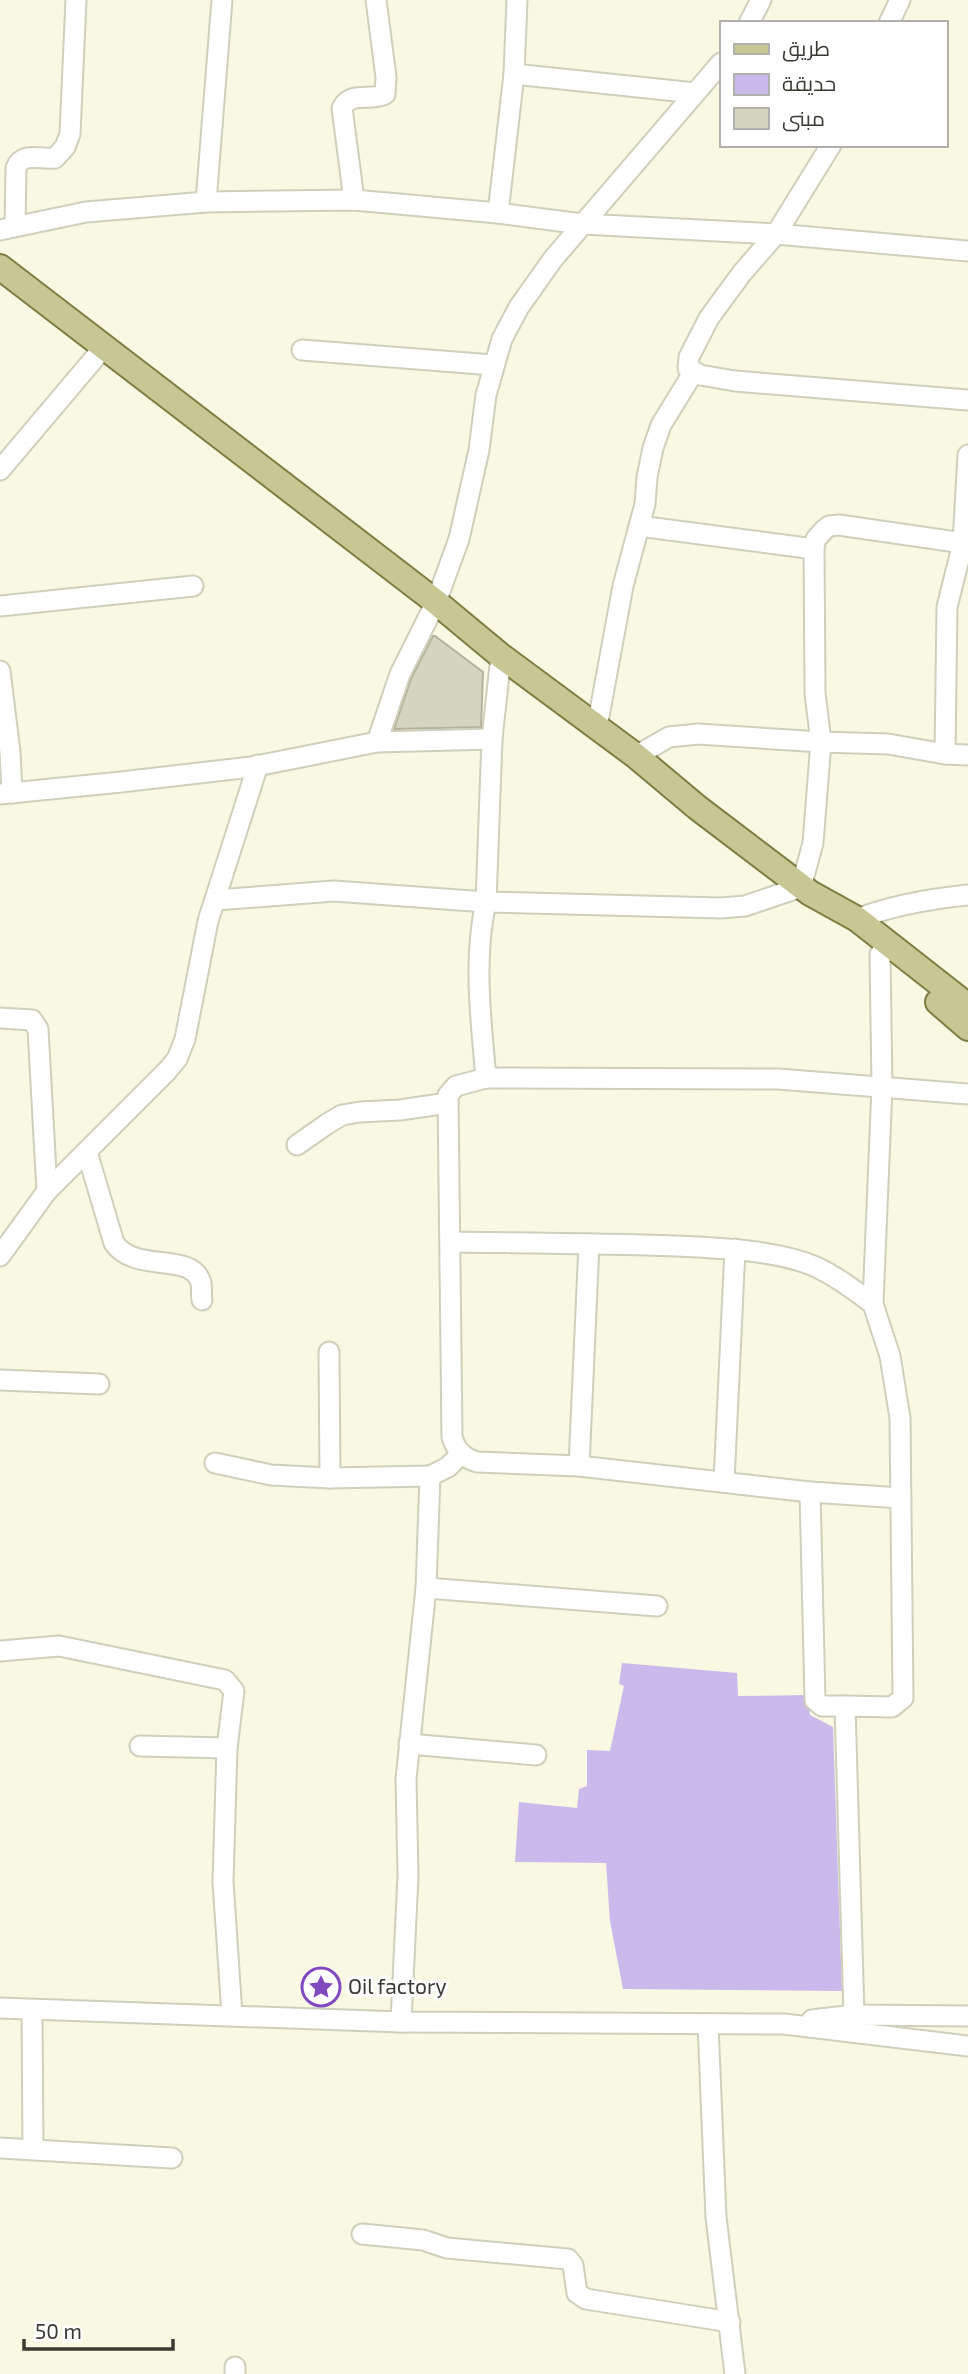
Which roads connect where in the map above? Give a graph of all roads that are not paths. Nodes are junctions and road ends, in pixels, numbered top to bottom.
1 (76, 0) edge
2 (222, 0) edge
3 (376, 0) edge
4 (517, 0) edge
5 (761, 0) edge
6 (900, 0) edge
7 (750, 21) edge
8 (890, 21) edge
9 (720, 64) edge
10 (514, 74) junction
11 (695, 93) junction
12 (830, 147) edge
13 (354, 200) junction
14 (206, 202) junction
15 (498, 213) junction
16 (582, 224) junction
17 (7, 228) edge
18 (776, 234) junction
19 (968, 251) edge
20 (0, 267) edge
21 (104, 347) junction
22 (302, 350) dead end
23 (493, 365) junction
24 (693, 373) junction
25 (968, 400) edge
26 (968, 455) edge
27 (0, 470) edge
28 (639, 526) junction
29 (963, 543) junction
30 (814, 549) junction
31 (193, 586) dead end
32 (436, 602) junction
33 (0, 606) edge
34 (968, 606) edge
35 (947, 607) junction
36 (501, 656) junction
37 (0, 671) edge
38 (597, 727) junction
39 (492, 739) junction
40 (377, 742) junction
41 (821, 742) junction
42 (945, 754) junction
43 (968, 755) edge
44 (636, 756) junction
45 (258, 765) junction
46 (6, 793) edge
47 (805, 890) junction
48 (968, 895) edge
49 (216, 901) junction
50 (485, 902) junction
51 (857, 919) junction
52 (880, 954) junction
53 (968, 1006) edge
54 (0, 1018) edge
55 (968, 1028) edge
56 (486, 1078) junction
57 (882, 1087) junction
58 (968, 1094) edge
59 (448, 1103) junction
60 (297, 1145) dead end
61 (87, 1152) junction
62 (47, 1191) junction
63 (6, 1234) edge
64 (451, 1242) junction
65 (589, 1244) junction
66 (735, 1249) junction
67 (0, 1256) edge
68 (202, 1300) dead end
69 (873, 1304) junction
70 (329, 1352) dead end
71 (0, 1380) edge
72 (99, 1384) dead end
73 (461, 1454) junction
74 (215, 1463) dead end
75 (579, 1466) junction
76 (430, 1476) junction
77 (330, 1478) junction
78 (724, 1482) junction
79 (810, 1492) junction
80 (901, 1498) junction
81 (426, 1588) junction
82 (657, 1606) dead end
83 (0, 1651) edge
84 (845, 1706) junction
85 (409, 1744) junction
86 (139, 1746) dead end
87 (227, 1748) junction
88 (536, 1755) dead end
89 (0, 2008) edge
90 (32, 2010) junction
91 (232, 2015) junction
92 (968, 2016) edge
93 (401, 2022) junction
94 (708, 2024) junction
95 (853, 2024) junction
96 (968, 2046) edge
97 (0, 2148) edge
98 (33, 2149) junction
99 (172, 2158) dead end
100 (362, 2234) dead end
101 (730, 2322) junction
102 (735, 2374) edge

1 - 17 street
2 - 14 street
3 - 13 street
4 - 10 street
5 - 7 street
6 - 8 street
9 - 11 street
10 - 11 street
10 - 15 street
11 - 16 street
12 - 18 street
13 - 14 street
13 - 15 street
14 - 17 street
15 - 16 street
16 - 18 street
16 - 23 street
18 - 19 street
18 - 24 street
20 - 21 main road
21 - 27 street
21 - 32 main road
22 - 23 street
23 - 32 street
24 - 25 street
24 - 28 street
26 - 29 street
28 - 30 street
28 - 38 street
29 - 30 street
29 - 35 street
30 - 41 street
31 - 33 street
32 - 36 main road
32 - 40 street
34 - 35 street
35 - 42 street
36 - 38 main road
36 - 39 street
37 - 46 street
38 - 44 main road
39 - 40 street
39 - 50 street
40 - 45 street
41 - 42 street
41 - 44 street
41 - 47 street
42 - 43 street
44 - 47 main road
45 - 46 street
45 - 49 street
47 - 50 street
47 - 51 main road
47 - 52 main road
48 - 51 street
49 - 50 street
49 - 61 street
50 - 56 street
51 - 53 main road
52 - 55 main road
52 - 57 street
54 - 62 street
56 - 57 street
56 - 59 street
57 - 58 street
57 - 69 street
59 - 60 street
59 - 64 street
61 - 62 street
61 - 68 street
62 - 63 street
63 - 67 street
64 - 65 street
64 - 73 street
65 - 66 street
65 - 75 street
66 - 69 street
66 - 78 street
69 - 80 street
70 - 77 street
71 - 72 street
73 - 75 street
73 - 76 street
74 - 77 street
75 - 78 street
76 - 77 street
76 - 81 street
78 - 79 street
79 - 80 street
79 - 84 street
80 - 84 street
81 - 82 street
81 - 85 street
83 - 87 street
84 - 95 street
85 - 88 street
85 - 93 street
86 - 87 street
87 - 91 street
89 - 90 street
90 - 91 street
90 - 98 street
91 - 93 street
92 - 95 street
93 - 94 street
94 - 95 street
94 - 101 street
95 - 96 street
97 - 98 street
98 - 99 street
100 - 101 street
101 - 102 street

